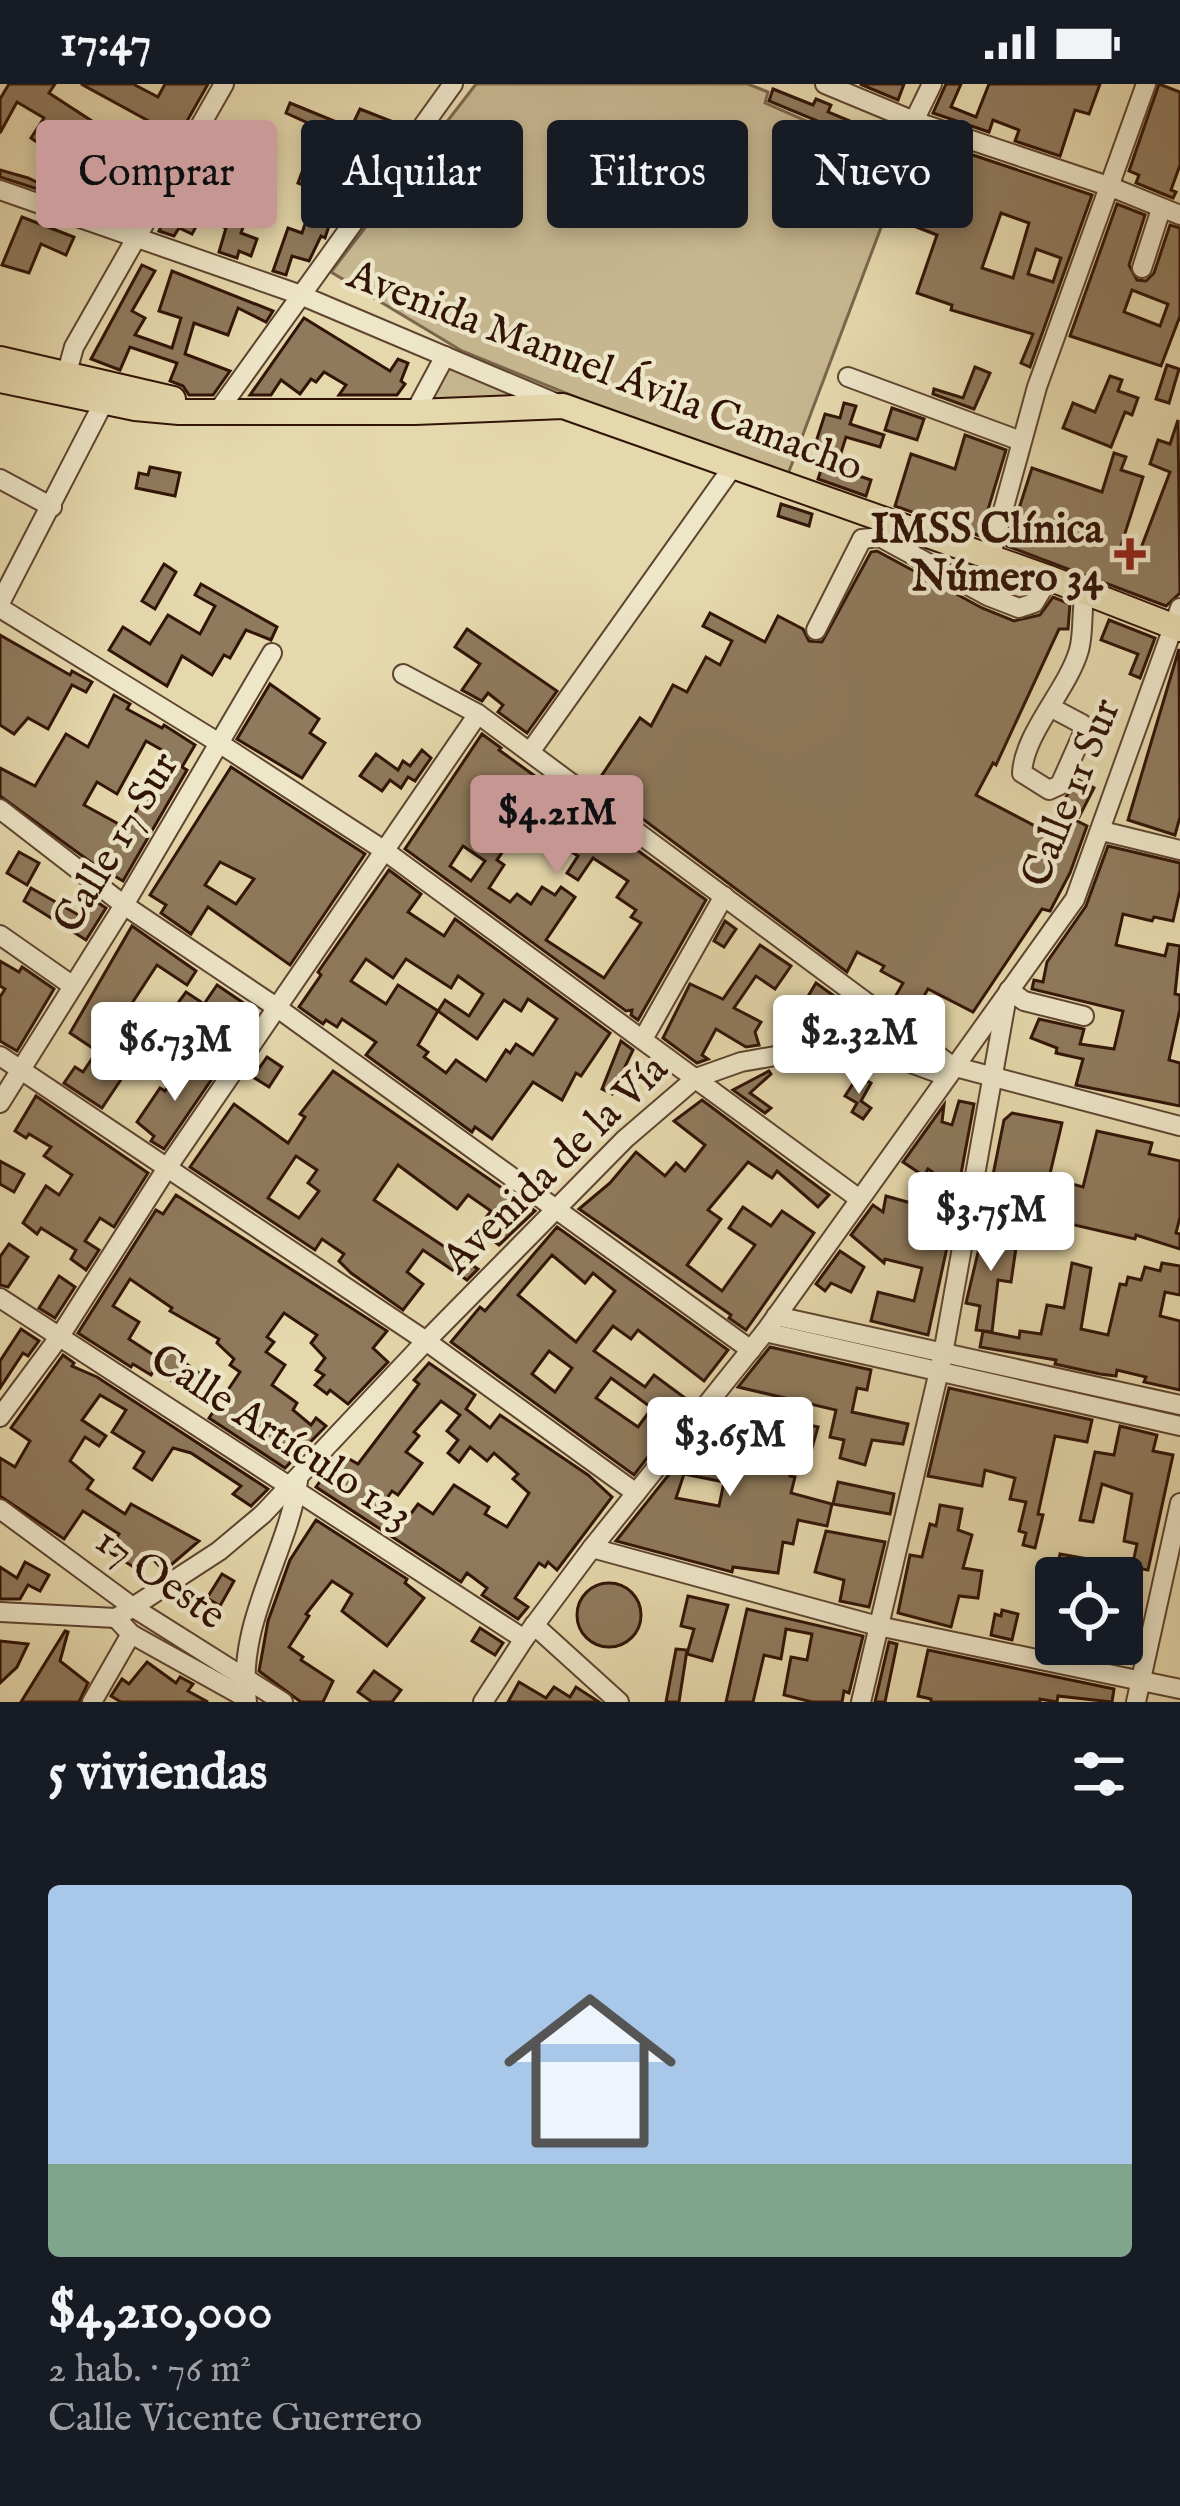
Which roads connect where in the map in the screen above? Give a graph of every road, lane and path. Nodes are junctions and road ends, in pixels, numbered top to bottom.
1 (224, 84) edge
2 (453, 84) edge
3 (825, 84) edge
4 (932, 84) edge
5 (1147, 84) edge
6 (912, 120) edge
7 (914, 120) edge
8 (973, 141) edge
9 (1111, 187) junction
10 (0, 190) edge
11 (1170, 212) edge
12 (140, 238) junction
13 (1142, 268) dead end
14 (298, 294) junction
15 (445, 356) junction
16 (0, 359) edge
17 (848, 377) dead end
18 (0, 380) edge
19 (64, 384) junction
20 (108, 393) junction
21 (563, 406) junction
22 (222, 409) junction
23 (415, 412) junction
24 (1021, 441) junction
25 (732, 468) junction
26 (0, 479) edge
27 (52, 507) junction
28 (855, 511) junction
29 (862, 539) junction
30 (990, 558) junction
31 (1049, 578) junction
32 (1085, 592) junction
33 (0, 606) edge
34 (1178, 621) edge
35 (816, 630) dead end
36 (272, 653) dead end
37 (403, 674) dead end
38 (1051, 707) dead end
39 (478, 714) junction
40 (219, 742) junction
41 (530, 752) junction
42 (0, 809) edge
43 (1102, 831) junction
44 (1180, 850) edge
45 (385, 851) junction
46 (724, 896) junction
47 (124, 905) junction
48 (0, 935) edge
49 (74, 986) junction
50 (1004, 996) junction
51 (279, 1009) junction
52 (1084, 1016) dead end
53 (643, 1039) junction
54 (0, 1056) edge
55 (20, 1070) junction
56 (949, 1071) junction
57 (993, 1076) junction
58 (696, 1078) junction
59 (0, 1103) edge
60 (1180, 1126) edge
61 (167, 1168) junction
62 (858, 1198) junction
63 (554, 1210) junction
64 (0, 1298) edge
65 (771, 1324) junction
66 (60, 1336) junction
67 (425, 1341) junction
68 (751, 1350) junction
69 (940, 1362) junction
70 (1180, 1406) edge
71 (0, 1418) edge
72 (1180, 1426) edge
73 (295, 1485) junction
74 (635, 1492) junction
75 (1180, 1503) edge
76 (0, 1509) edge
77 (263, 1514) junction
78 (284, 1528) junction
79 (592, 1548) junction
80 (0, 1612) edge
81 (125, 1613) junction
82 (878, 1626) junction
83 (529, 1632) junction
84 (131, 1634) junction
85 (1142, 1680) junction
86 (1180, 1689) edge
87 (246, 1694) edge
88 (92, 1702) edge
89 (283, 1702) edge
90 (483, 1702) edge
91 (619, 1702) edge
92 (861, 1702) edge
93 (1136, 1702) edge

1 - 12 street
2 - 14 street
3 - 6 street
4 - 7 street
5 - 9 street
8 - 9 street
9 - 11 street
9 - 24 street
10 - 12 street, Avenida Manuel Ávila Camacho
11 - 13 street
12 - 14 street, Avenida Manuel Ávila Camacho
12 - 19 street
14 - 15 street, Avenida Manuel Ávila Camacho
14 - 22 street
15 - 21 street, Avenida Manuel Ávila Camacho
15 - 23 street
16 - 19 main road
17 - 24 street
18 - 19 main road
19 - 20 main road
20 - 22 main road
20 - 27 street
21 - 23 main road
21 - 25 main road, Avenida Manuel Ávila Camacho
22 - 23 main road
24 - 30 street
25 - 28 main road, Avenida Manuel Ávila Camacho
25 - 41 street
26 - 27 street
27 - 33 street
28 - 29 street
28 - 30 main road, Avenida Manuel Ávila Camacho
29 - 31 street
29 - 35 street
30 - 31 main road, Avenida Manuel Ávila Camacho
31 - 32 main road, Avenida Manuel Ávila Camacho
32 - 34 main road, Avenida Manuel Ávila Camacho
32 - 38 street
33 - 40 street
34 - 43 street, Calle 11 Sur
36 - 40 street, Calle 17 Sur
37 - 39 street
39 - 41 street
39 - 45 street
40 - 45 street
40 - 47 street, Calle 17 Sur
41 - 46 street
42 - 47 street
43 - 44 street
43 - 50 street, Calle 11 Sur
45 - 51 street
45 - 53 street
46 - 53 street
46 - 56 street
47 - 49 street, Calle 17 Sur
47 - 51 street
48 - 49 street
49 - 55 street, Calle 17 Sur
50 - 52 street
50 - 56 street
50 - 57 street, Calle 11 Sur
51 - 61 street
51 - 63 street
53 - 58 street
54 - 55 street
55 - 59 street, Calle 17 Sur
55 - 61 street
56 - 57 street, Avenida de la Vía
56 - 58 street, Avenida de la Vía
56 - 62 street
57 - 60 street, Avenida de la Vía
57 - 69 street, Calle 11 Sur
58 - 62 street
58 - 63 street, Avenida de la Vía
61 - 66 street
61 - 67 street
62 - 65 street
63 - 67 street, Avenida de la Vía
63 - 68 street
64 - 66 street, Calle Artículo 123
65 - 68 street
65 - 69 street
66 - 71 street
66 - 73 street, Calle Artículo 123
67 - 73 street, Avenida de la Vía
67 - 74 street
68 - 74 street
69 - 70 street
69 - 72 street
69 - 82 street, Calle 11 Sur
73 - 77 street, Avenida de la Vía
73 - 78 street
73 - 83 street, Calle Artículo 123
74 - 79 street
75 - 85 street
76 - 81 street, 17 Oeste
77 - 78 street
77 - 81 street, Avenida de la Vía
78 - 87 street
79 - 82 street
79 - 83 street
80 - 81 street
81 - 84 street
81 - 87 street, 17 Oeste
82 - 85 street
82 - 92 street, Calle 11 Sur
83 - 90 street
83 - 91 street, Calle Artículo 123
84 - 87 street
84 - 88 street
85 - 86 street
85 - 93 street
87 - 89 street, 17 Oeste

